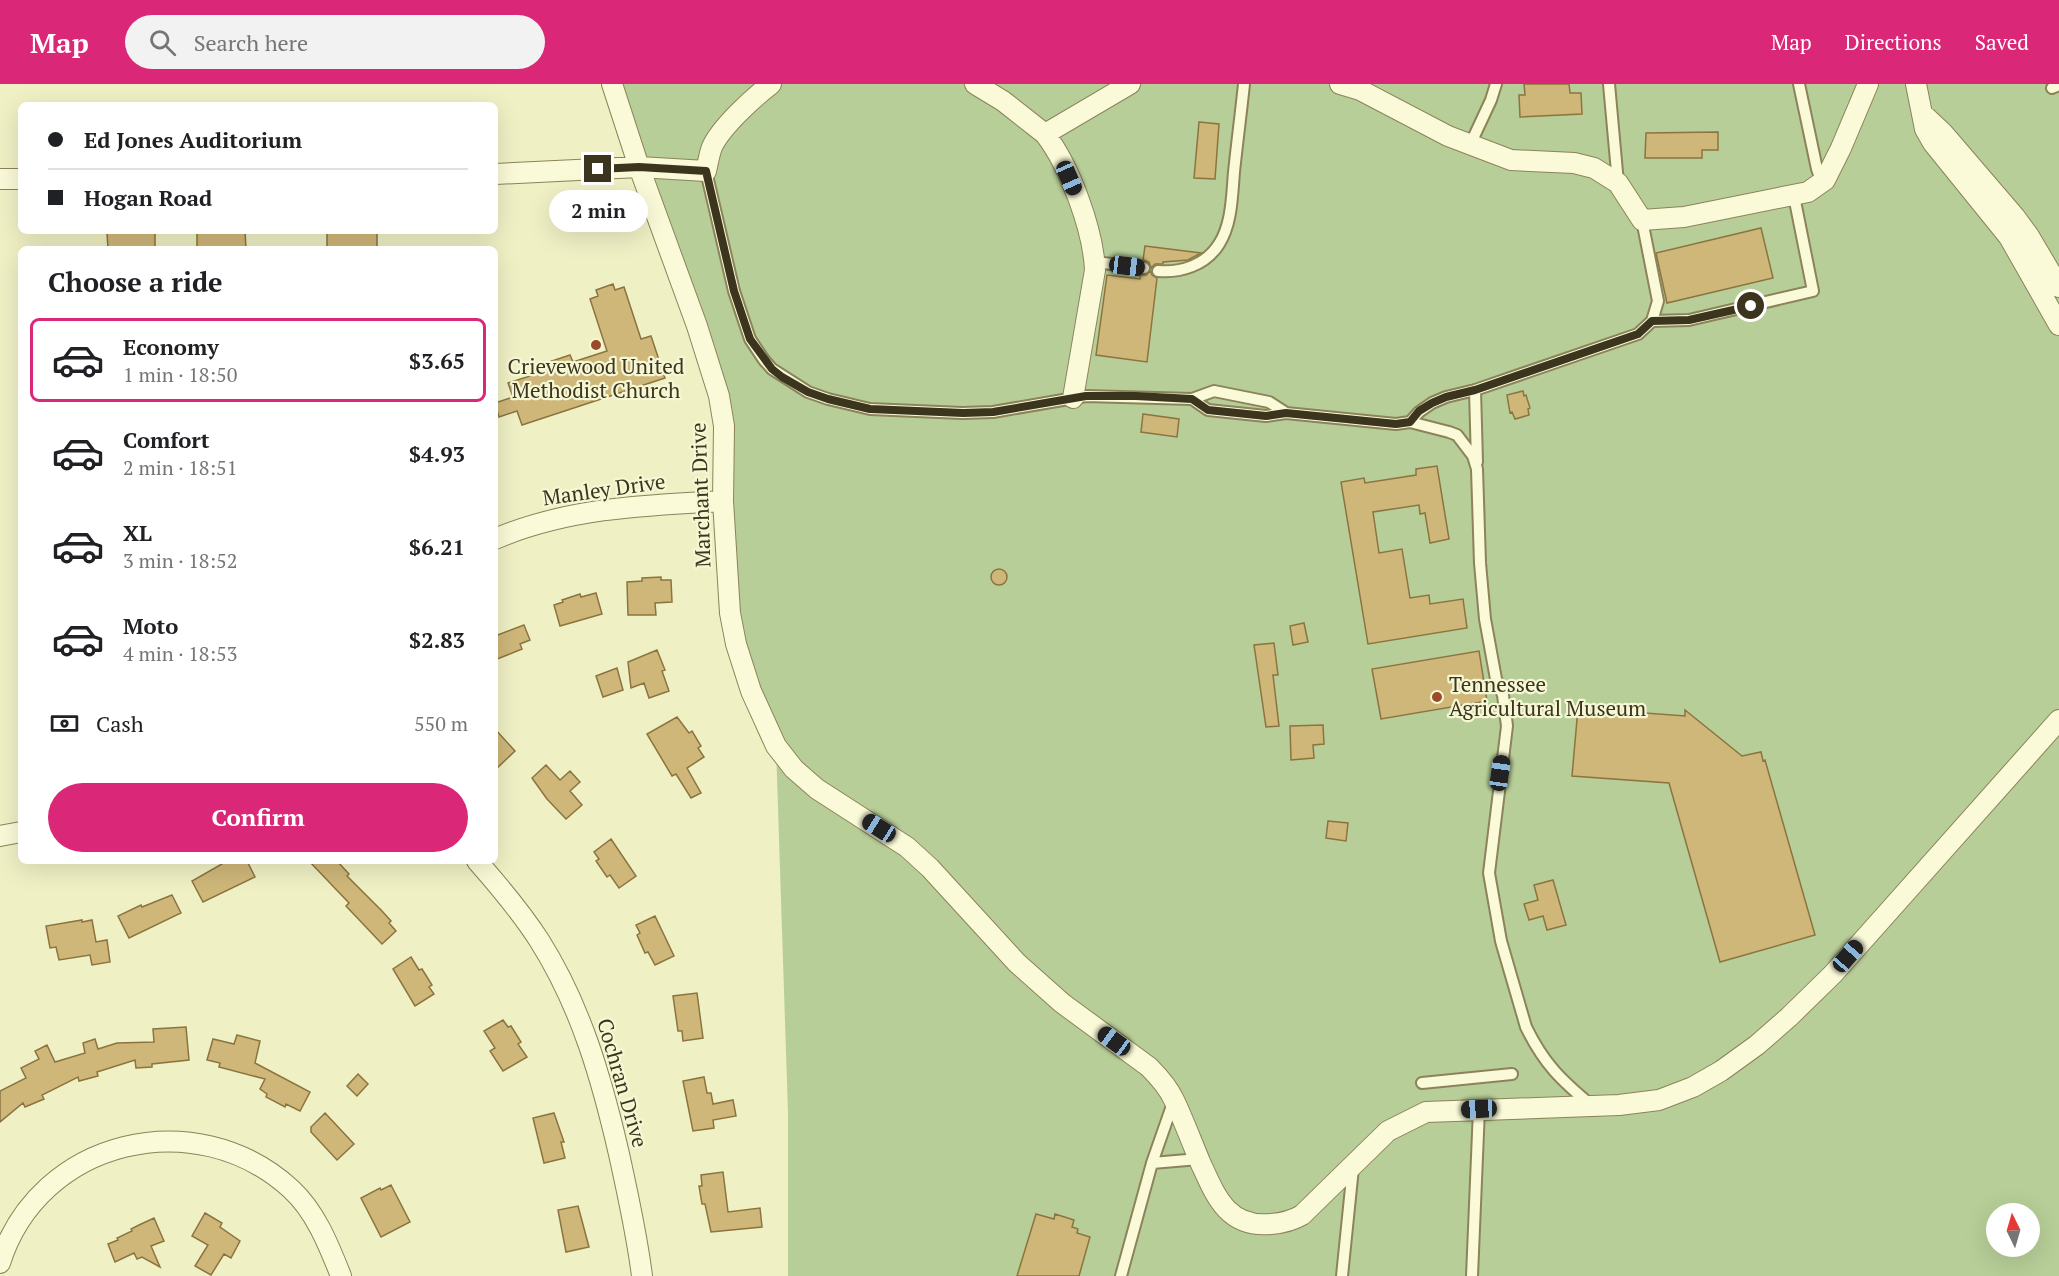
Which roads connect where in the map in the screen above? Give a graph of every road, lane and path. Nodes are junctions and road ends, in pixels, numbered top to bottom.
1 (612, 84) edge
2 (771, 84) edge
3 (975, 84) edge
4 (1130, 84) edge
5 (1244, 84) edge
6 (1340, 84) edge
7 (1496, 84) edge
8 (1609, 84) edge
9 (1799, 84) edge
10 (1868, 84) edge
11 (1916, 84) edge
12 (1360, 87) edge
13 (1045, 134) junction
14 (1470, 145) junction
15 (639, 167) junction
16 (706, 171) junction
17 (498, 174) edge
18 (0, 179) edge
19 (18, 179) edge
20 (1618, 183) junction
21 (1822, 183) junction
22 (1794, 196) junction
23 (1992, 202) junction
24 (1642, 220) junction
25 (1095, 262) junction
26 (1144, 268) dead end
27 (1158, 271) dead end
28 (2059, 287) edge
29 (1652, 321) junction
30 (2059, 325) edge
31 (1475, 390) junction
32 (1074, 398) junction
33 (1192, 399) junction
34 (1286, 413) junction
35 (1410, 422) junction
36 (1477, 469) junction
37 (723, 501) junction
38 (498, 539) edge
39 (2059, 720) edge
40 (18, 833) edge
41 (0, 836) edge
42 (480, 864) edge
43 (1512, 1074) dead end
44 (1422, 1083) dead end
45 (1174, 1100) junction
46 (1592, 1106) junction
47 (1479, 1109) junction
48 (1199, 1159) junction
49 (1152, 1162) junction
50 (1354, 1164) junction
51 (0, 1263) edge
52 (341, 1276) edge
53 (642, 1276) edge
54 (1121, 1276) edge
55 (1342, 1276) edge
56 (1472, 1276) edge

1 - 15 street, Marchant Drive
2 - 16 street
3 - 13 street
4 - 13 street
5 - 27 lane
6 - 12 street
7 - 14 lane
8 - 20 lane
9 - 21 lane
10 - 21 street
11 - 23 street
12 - 14 street
13 - 25 street
14 - 20 street
15 - 16 street
15 - 17 street
15 - 37 street, Marchant Drive
16 - 32 lane
18 - 19 street
20 - 24 street
21 - 22 street
22 - 24 street
22 - 29 lane
23 - 28 street
23 - 30 street
24 - 29 lane
25 - 26 lane
25 - 32 street
29 - 31 lane
31 - 35 lane
31 - 36 lane
32 - 33 lane
33 - 34 lane
33 - 34 lane
34 - 35 lane
35 - 36 lane
36 - 46 lane
37 - 38 street, Manley Drive
37 - 45 street, Marchant Drive
39 - 46 street, Marchant Drive
40 - 41 street
42 - 53 street, Cochran Drive
43 - 44 lane
45 - 48 street, Marchant Drive
45 - 49 lane
46 - 47 street, Marchant Drive
47 - 50 street, Marchant Drive
47 - 56 lane
48 - 49 lane
48 - 50 street, Marchant Drive
49 - 54 lane
50 - 55 lane
51 - 52 street

